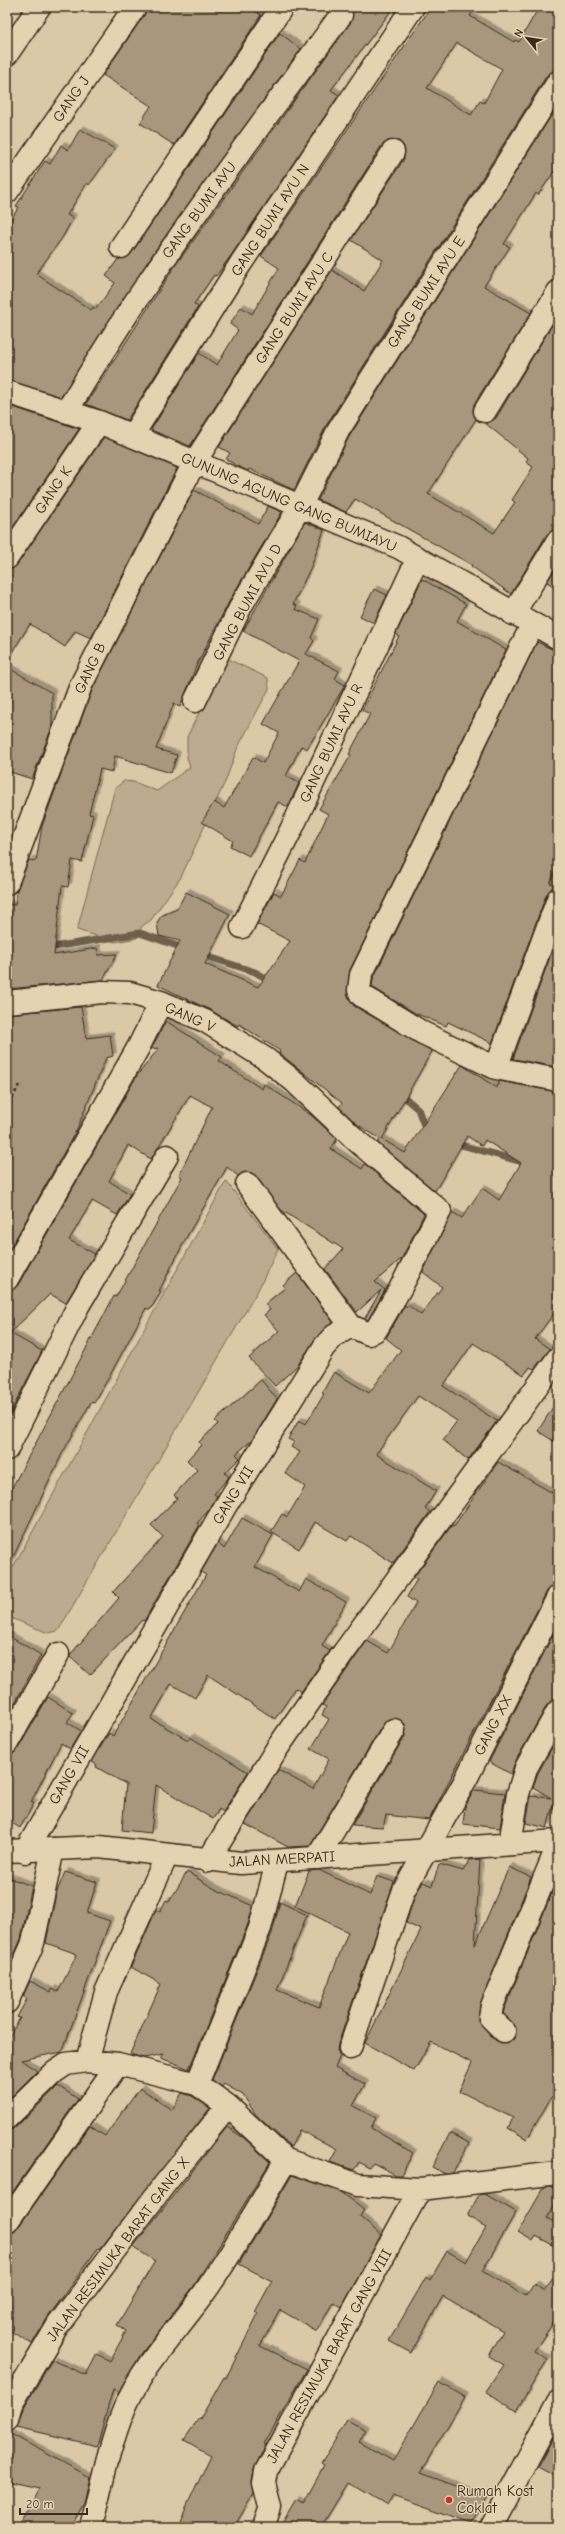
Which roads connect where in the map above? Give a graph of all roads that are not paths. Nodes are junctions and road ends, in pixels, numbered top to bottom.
1 (39, 7) edge
2 (135, 7) edge
3 (282, 7) edge
4 (413, 7) edge
5 (341, 14) dead end
6 (7, 54) edge
7 (558, 82) edge
8 (393, 152) dead end
9 (7, 192) edge
10 (121, 246) dead end
11 (558, 292) edge
12 (7, 392) edge
13 (67, 411) junction
14 (485, 411) dead end
15 (99, 422) junction
16 (132, 436) junction
17 (194, 463) junction
18 (301, 505) junction
19 (558, 542) edge
20 (7, 558) edge
21 (418, 558) junction
22 (513, 614) junction
23 (532, 625) junction
24 (558, 638) edge
25 (195, 701) dead end
26 (7, 883) edge
27 (558, 899) edge
28 (242, 927) dead end
29 (7, 1002) edge
30 (161, 1002) junction
31 (496, 1068) junction
32 (556, 1074) edge
33 (167, 1156) dead end
34 (247, 1184) dead end
35 (7, 1279) edge
36 (351, 1326) junction
37 (558, 1358) edge
38 (7, 1449) edge
39 (558, 1597) edge
40 (58, 1654) dead end
41 (558, 1711) edge
42 (394, 1730) dead end
43 (7, 1743) edge
44 (558, 1841) edge
45 (510, 1844) junction
46 (558, 1845) edge
47 (53, 1849) junction
48 (16, 1852) edge
49 (426, 1852) junction
50 (167, 1855) junction
51 (317, 1858) junction
52 (208, 1861) junction
53 (277, 1862) junction
54 (7, 2002) edge
55 (504, 2031) dead end
56 (350, 2048) dead end
57 (87, 2061) junction
58 (118, 2064) junction
59 (197, 2084) junction
60 (228, 2106) junction
61 (7, 2118) edge
62 (286, 2160) junction
63 (558, 2173) edge
64 (420, 2189) junction
65 (7, 2222) edge
66 (558, 2402) edge
67 (7, 2420) edge
68 (91, 2527) edge
69 (263, 2527) edge
70 (491, 2527) edge

1 - 6 street
2 - 9 street, GANG J
3 - 10 street
4 - 16 street, GANG BUMI AYU N
5 - 13 street, GANG BUMI AYU
7 - 18 street, GANG BUMI AYU E
8 - 17 street, GANG BUMI AYU C
11 - 14 street
12 - 13 street, GUNUNG AGUNG GANG BUMIAYU
13 - 15 street, GUNUNG AGUNG GANG BUMIAYU
15 - 16 street, GUNUNG AGUNG GANG BUMIAYU
15 - 20 street, GANG K
16 - 17 street, GUNUNG AGUNG GANG BUMIAYU
17 - 18 street, GUNUNG AGUNG GANG BUMIAYU
17 - 26 street, GANG B
18 - 21 street, GUNUNG AGUNG GANG BUMIAYU
18 - 25 street, GANG BUMI AYU D
19 - 22 street
21 - 22 street, GUNUNG AGUNG GANG BUMIAYU
21 - 28 street, GANG BUMI AYU R
22 - 23 street, GUNUNG AGUNG GANG BUMIAYU
23 - 24 street, GUNUNG AGUNG GANG BUMIAYU
23 - 31 street
27 - 31 street
29 - 30 street
30 - 35 street, GANG V
30 - 36 street, GANG V
31 - 32 street
33 - 38 street
34 - 36 street
36 - 48 street, GANG VII
37 - 52 street
39 - 49 street, GANG XX
40 - 43 street
41 - 45 street
42 - 51 street
44 - 45 street, JALAN MERPATI
45 - 49 street, JALAN MERPATI
46 - 55 street
47 - 48 street, JALAN MERPATI
47 - 50 street, JALAN MERPATI
47 - 54 street
49 - 51 street, JALAN MERPATI
49 - 56 street, GANG XX
50 - 52 street, JALAN MERPATI
50 - 57 street
51 - 53 street, JALAN MERPATI
52 - 53 street, JALAN MERPATI
53 - 59 street
57 - 58 street
57 - 61 street
58 - 59 street
58 - 65 street
59 - 60 street
60 - 62 street
60 - 67 street, JALAN RESIMUKA BARAT GANG X
62 - 64 street
62 - 68 street
63 - 64 street
64 - 69 street, JALAN RESIMUKA BARAT GANG VIII
66 - 70 street

